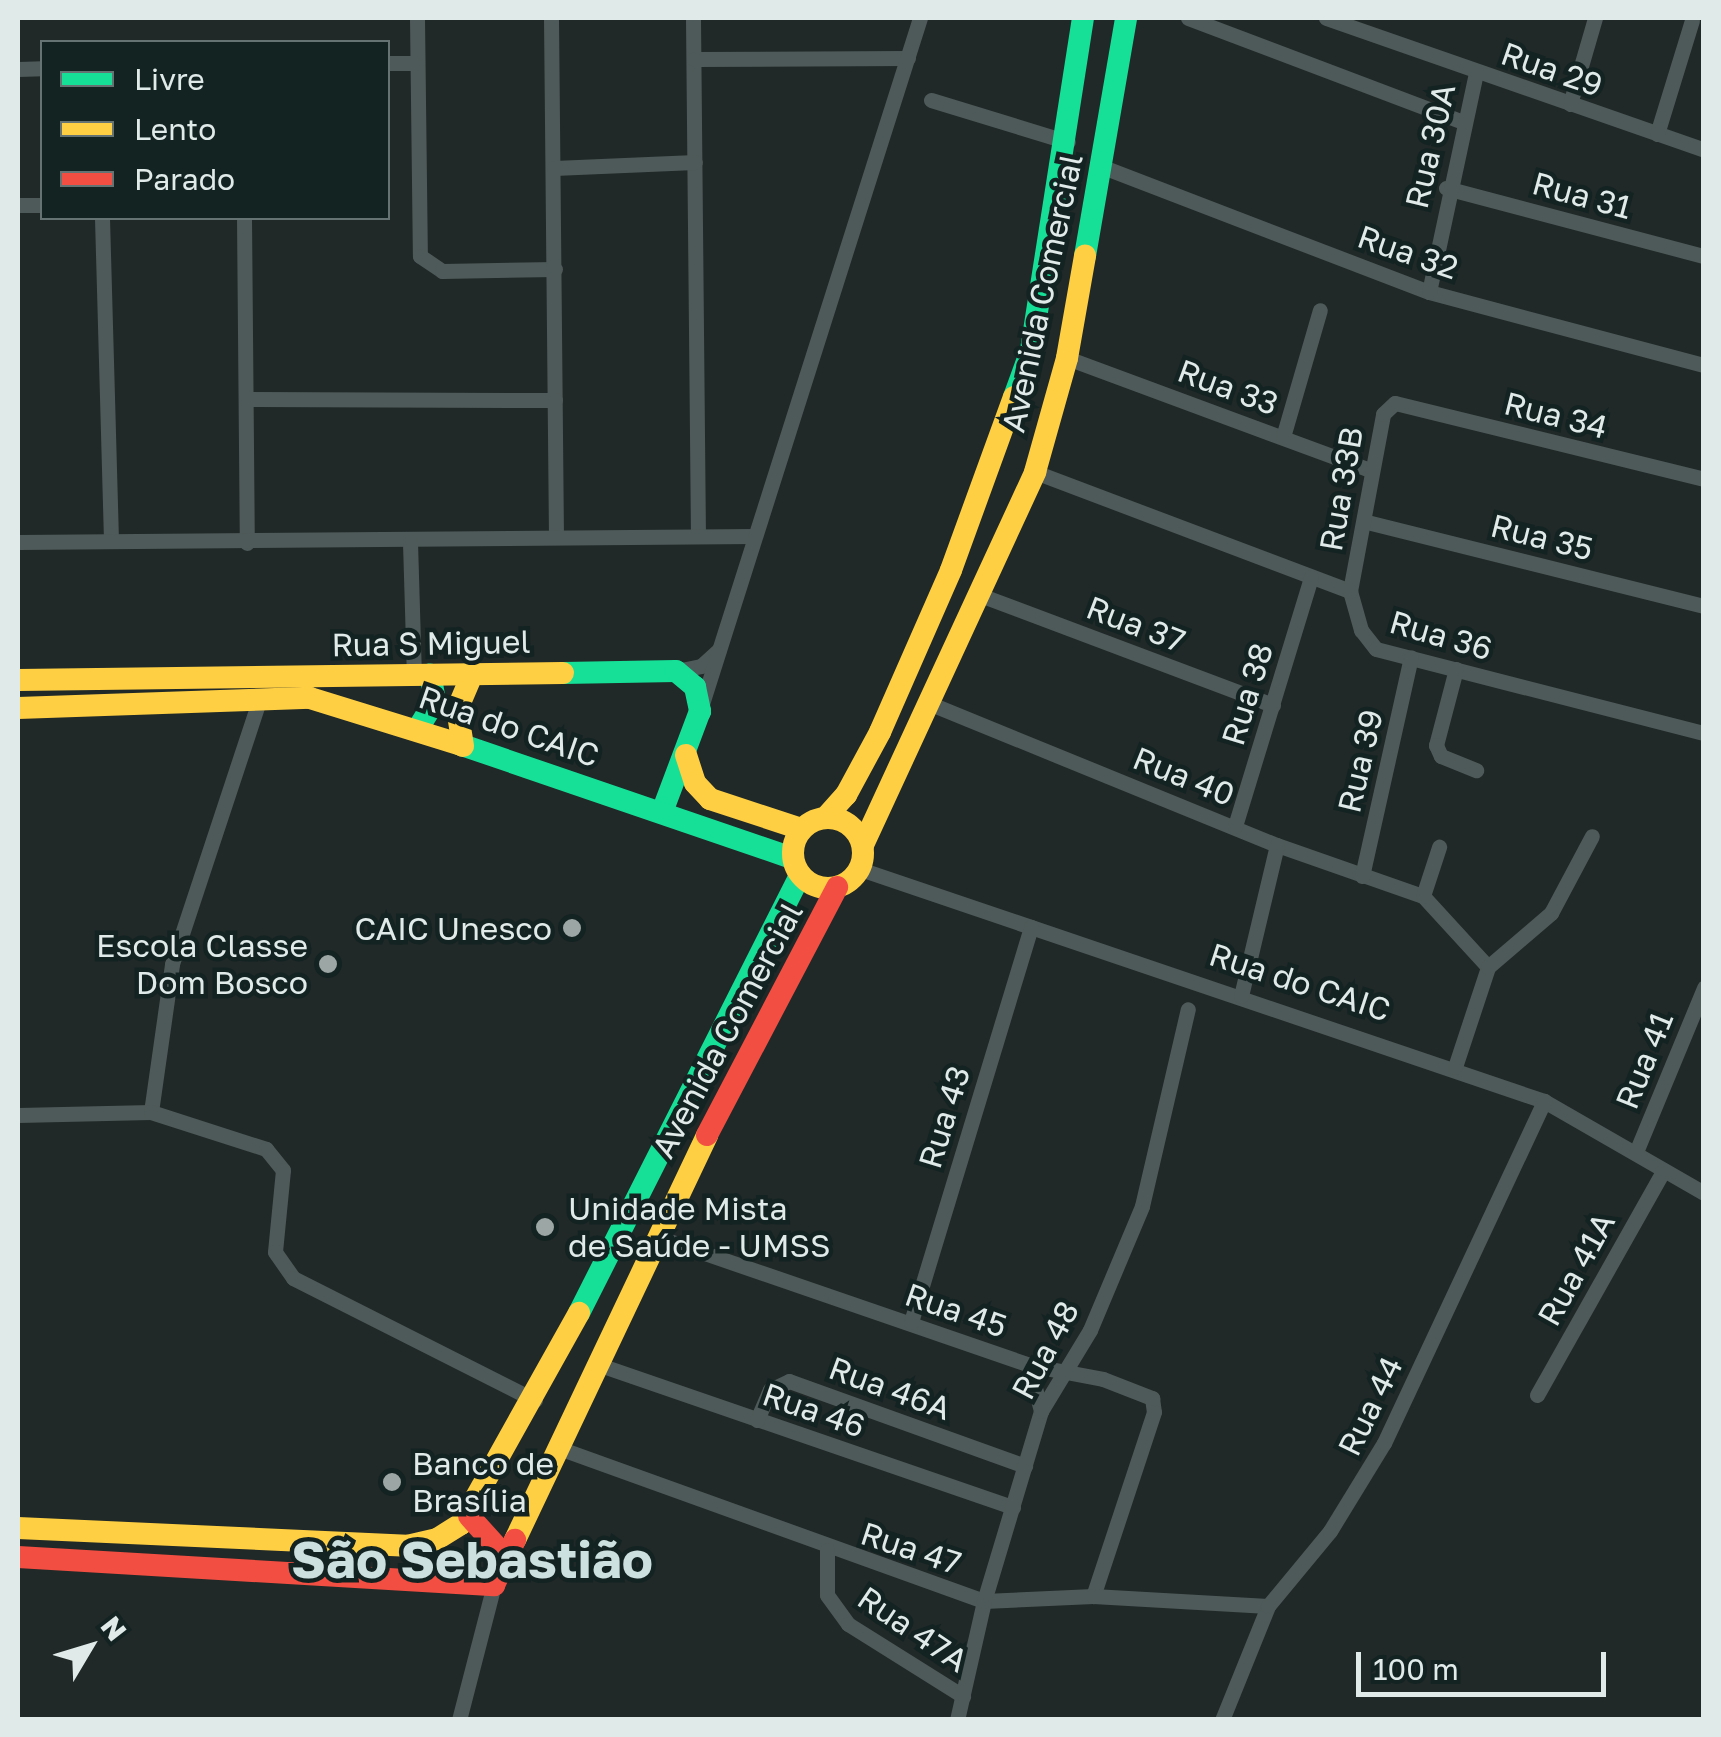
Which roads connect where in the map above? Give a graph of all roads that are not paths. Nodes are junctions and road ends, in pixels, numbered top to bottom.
1 (416, 18) edge
2 (551, 18) edge
3 (693, 18) edge
4 (920, 18) edge
5 (1083, 18) edge
6 (1126, 18) edge
7 (1188, 18) edge
8 (1326, 18) edge
9 (1595, 18) edge
10 (1691, 19) edge
11 (1704, 40) edge
12 (694, 58) junction
13 (908, 58) junction
14 (390, 63) edge
15 (416, 63) junction
16 (1476, 72) junction
17 (1076, 90) junction
18 (931, 100) dead end
19 (1114, 104) junction
20 (1570, 104) junction
21 (1463, 122) junction
22 (1657, 134) junction
23 (1068, 142) junction
24 (1704, 150) edge
25 (696, 162) junction
26 (1103, 167) junction
27 (554, 168) junction
28 (1446, 188) junction
29 (1057, 216) junction
30 (102, 220) edge
31 (244, 220) edge
32 (1092, 221) junction
33 (1704, 256) edge
34 (554, 270) junction
35 (1429, 292) junction
36 (1320, 310) dead end
37 (1067, 358) junction
38 (1704, 365) edge
39 (246, 400) junction
40 (555, 400) junction
41 (1396, 404) joint
42 (1284, 436) junction
43 (1370, 470) junction
44 (1035, 472) junction
45 (1704, 479) edge
46 (1367, 522) junction
47 (698, 535) junction
48 (754, 536) junction
49 (556, 537) junction
50 (110, 540) junction
51 (18, 542) edge
52 (410, 542) junction
53 (247, 543) junction
54 (1311, 577) junction
55 (1350, 591) junction
56 (980, 595) junction
57 (1704, 606) edge
58 (722, 648) junction
59 (1411, 658) junction
60 (909, 662) junction
61 (1456, 669) junction
62 (676, 671) junction
63 (422, 674) junction
64 (472, 674) junction
65 (940, 674) junction
66 (376, 676) junction
67 (18, 680) edge
68 (259, 701) junction
69 (926, 702) junction
70 (1273, 705) junction
71 (18, 708) edge
72 (364, 710) junction
73 (700, 711) junction
74 (417, 730) junction
75 (1704, 733) edge
76 (463, 746) junction
77 (686, 755) junction
78 (1476, 770) dead end
79 (662, 812) junction
80 (826, 817) junction
81 (1234, 826) junction
82 (801, 829) junction
83 (1592, 836) dead end
84 (863, 845) junction
85 (1278, 845) junction
86 (1439, 847) dead end
87 (796, 867) junction
88 (860, 869) junction
89 (1362, 876) junction
90 (838, 888) junction
91 (1422, 896) junction
92 (1030, 927) junction
93 (1488, 967) junction
94 (1704, 988) edge
95 (1241, 996) junction
96 (1188, 1009) dead end
97 (1456, 1067) junction
98 (1544, 1101) junction
99 (150, 1112) junction
100 (18, 1115) edge
101 (675, 1120) junction
102 (699, 1149) junction
103 (1636, 1152) junction
104 (1664, 1170) junction
105 (1704, 1193) edge
106 (658, 1238) junction
107 (607, 1252) junction
108 (631, 1294) junction
109 (911, 1322) junction
110 (597, 1364) junction
111 (1029, 1365) junction
112 (1067, 1372) junction
113 (1537, 1395) dead end
114 (535, 1400) junction
115 (1041, 1411) junction
116 (757, 1420) junction
117 (556, 1448) junction
118 (1025, 1466) junction
119 (1013, 1507) junction
120 (469, 1516) junction
121 (18, 1528) edge
122 (437, 1540) junction
123 (827, 1550) junction
124 (505, 1556) junction
125 (18, 1557) edge
126 (443, 1585) junction
127 (494, 1585) junction
128 (1092, 1596) junction
129 (984, 1601) junction
130 (1268, 1606) junction
131 (963, 1696) junction
132 (459, 1720) edge
133 (957, 1720) edge
134 (1222, 1720) edge

1 - 15 street
2 - 27 street
3 - 12 street
4 - 13 street
5 - 17 street, Avenida Comercial
6 - 19 street, Avenida Comercial
7 - 21 street
8 - 16 street, Rua 29
9 - 20 street
10 - 11 street
10 - 22 street
12 - 13 street
12 - 25 street
13 - 48 street
14 - 15 street
15 - 34 street
16 - 20 street, Rua 29
16 - 21 street, Rua 30A
17 - 19 street
17 - 23 street, Avenida Comercial
18 - 23 street
19 - 26 street, Avenida Comercial
20 - 22 street, Rua 29
21 - 28 street, Rua 30A
22 - 24 street, Rua 29
23 - 29 street, Avenida Comercial
25 - 27 street
25 - 47 street
26 - 32 street, Avenida Comercial
26 - 35 street, Rua 32
27 - 34 street
28 - 33 street, Rua 31
28 - 35 street, Rua 30A
29 - 32 street
29 - 60 street, Avenida Comercial
30 - 50 street
31 - 39 street
32 - 37 street, Avenida Comercial
34 - 40 street
35 - 38 street, Rua 32
36 - 42 street
37 - 42 street, Rua 33
37 - 44 street, Avenida Comercial
39 - 40 street
39 - 53 street
40 - 49 street
41 - 43 street, Rua 33B
41 - 45 street, Rua 34
42 - 43 street, Rua 33
43 - 46 street, Rua 33B
44 - 54 street, Rua 36
44 - 56 street, Avenida Comercial
46 - 55 street, Rua 33B
46 - 57 street, Rua 35
47 - 48 street
47 - 49 street
48 - 58 street
49 - 52 street
50 - 51 street
50 - 53 street
52 - 53 street
52 - 63 street
54 - 55 street, Rua 36
54 - 70 street, Rua 38
55 - 59 street, Rua 36
56 - 65 street, Avenida Comercial
56 - 70 street, Rua 37
58 - 62 street, Rua S Miguel
58 - 73 street
59 - 61 street, Rua 36
59 - 89 street, Rua 39
60 - 65 street
60 - 80 street, Avenida Comercial
61 - 75 street, Rua 36
61 - 78 street
62 - 64 street, Rua S Miguel
62 - 73 street
63 - 64 street, Rua S Miguel
63 - 66 street, Rua S Miguel
63 - 74 street
64 - 76 street
65 - 69 street, Avenida Comercial
66 - 67 street, Rua S Miguel
66 - 72 street
68 - 71 street, Rua do CAIC
68 - 72 street, Rua do CAIC
68 - 99 street
69 - 81 street, Rua 40
69 - 84 street, Avenida Comercial
70 - 81 street, Rua 38
72 - 74 street, Rua do CAIC
73 - 77 street
74 - 76 street, Rua do CAIC
76 - 79 street, Rua do CAIC
77 - 79 street
77 - 82 street
79 - 87 street, Rua do CAIC
80 - 82 street
80 - 84 street
81 - 85 street, Rua 40
82 - 87 street
83 - 93 street
84 - 88 street
85 - 89 street, Rua 40
85 - 95 street
86 - 91 street
87 - 90 street
87 - 101 street, Avenida Comercial
88 - 90 street
88 - 92 street, Rua do CAIC
89 - 91 street, Rua 40
90 - 102 street, Avenida Comercial
91 - 93 street, Rua 40
92 - 95 street, Rua do CAIC
92 - 109 street, Rua 43
93 - 97 street
94 - 103 street, Rua 41
95 - 97 street, Rua do CAIC
96 - 112 street, Rua 48
97 - 98 street, Rua do CAIC
98 - 103 street, Rua do CAIC
98 - 130 street, Rua 44
99 - 100 street
99 - 114 street
101 - 102 street
101 - 107 street, Avenida Comercial
102 - 106 street, Avenida Comercial
103 - 104 street, Rua do CAIC
104 - 105 street, Rua do CAIC
104 - 113 street, Rua 41A
106 - 108 street, Avenida Comercial
106 - 109 street, Rua 45
107 - 108 street
107 - 114 street, Avenida Comercial
108 - 110 street, Avenida Comercial
109 - 111 street, Rua 45
110 - 116 street, Rua 46
110 - 117 street, Avenida Comercial
111 - 112 street, Rua 45
111 - 115 street
112 - 115 street, Rua 48
112 - 128 street, Rua 45
114 - 120 street, Avenida Comercial
115 - 118 street, Rua 48
116 - 118 street, Rua 46A
116 - 119 street, Rua 46
117 - 123 street, Rua 47
117 - 124 street, Avenida Comercial
118 - 119 street, Rua 48
119 - 129 street, Rua 48
120 - 122 street, Avenida Comercial
120 - 124 street
121 - 122 street
122 - 126 street
123 - 129 street, Rua 47
123 - 131 street, Rua 47A
124 - 127 street, Avenida Comercial
125 - 126 street
126 - 127 street
127 - 132 street
128 - 129 street, Rua 47
128 - 130 street, Rua 47
129 - 131 street, Rua 48
130 - 134 street, Rua 44
131 - 133 street, Rua 48

